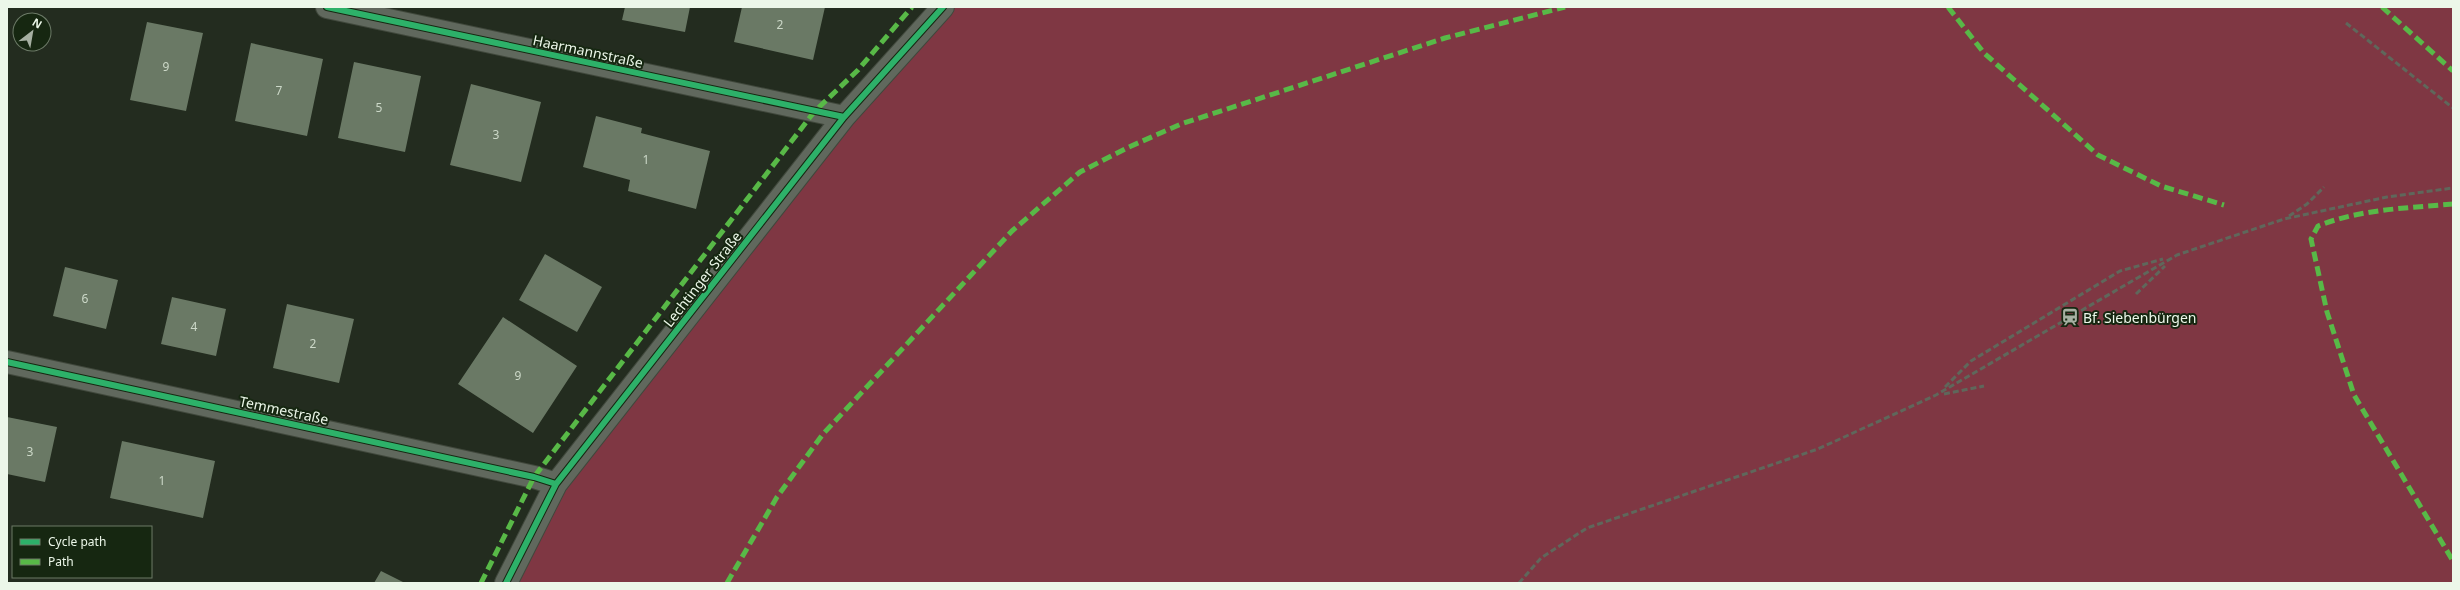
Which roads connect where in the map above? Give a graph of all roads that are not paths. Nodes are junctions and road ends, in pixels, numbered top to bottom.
1 (327, 7) edge
2 (943, 7) edge
3 (844, 117) junction
4 (7, 362) edge
5 (556, 484) junction
6 (506, 583) edge

1 - 3 street, Haarmannstraße
2 - 3 street, Lechtinger Straße
3 - 5 street, Lechtinger Straße
4 - 5 street, Temmestraße
5 - 6 street, Lechtinger Straße

